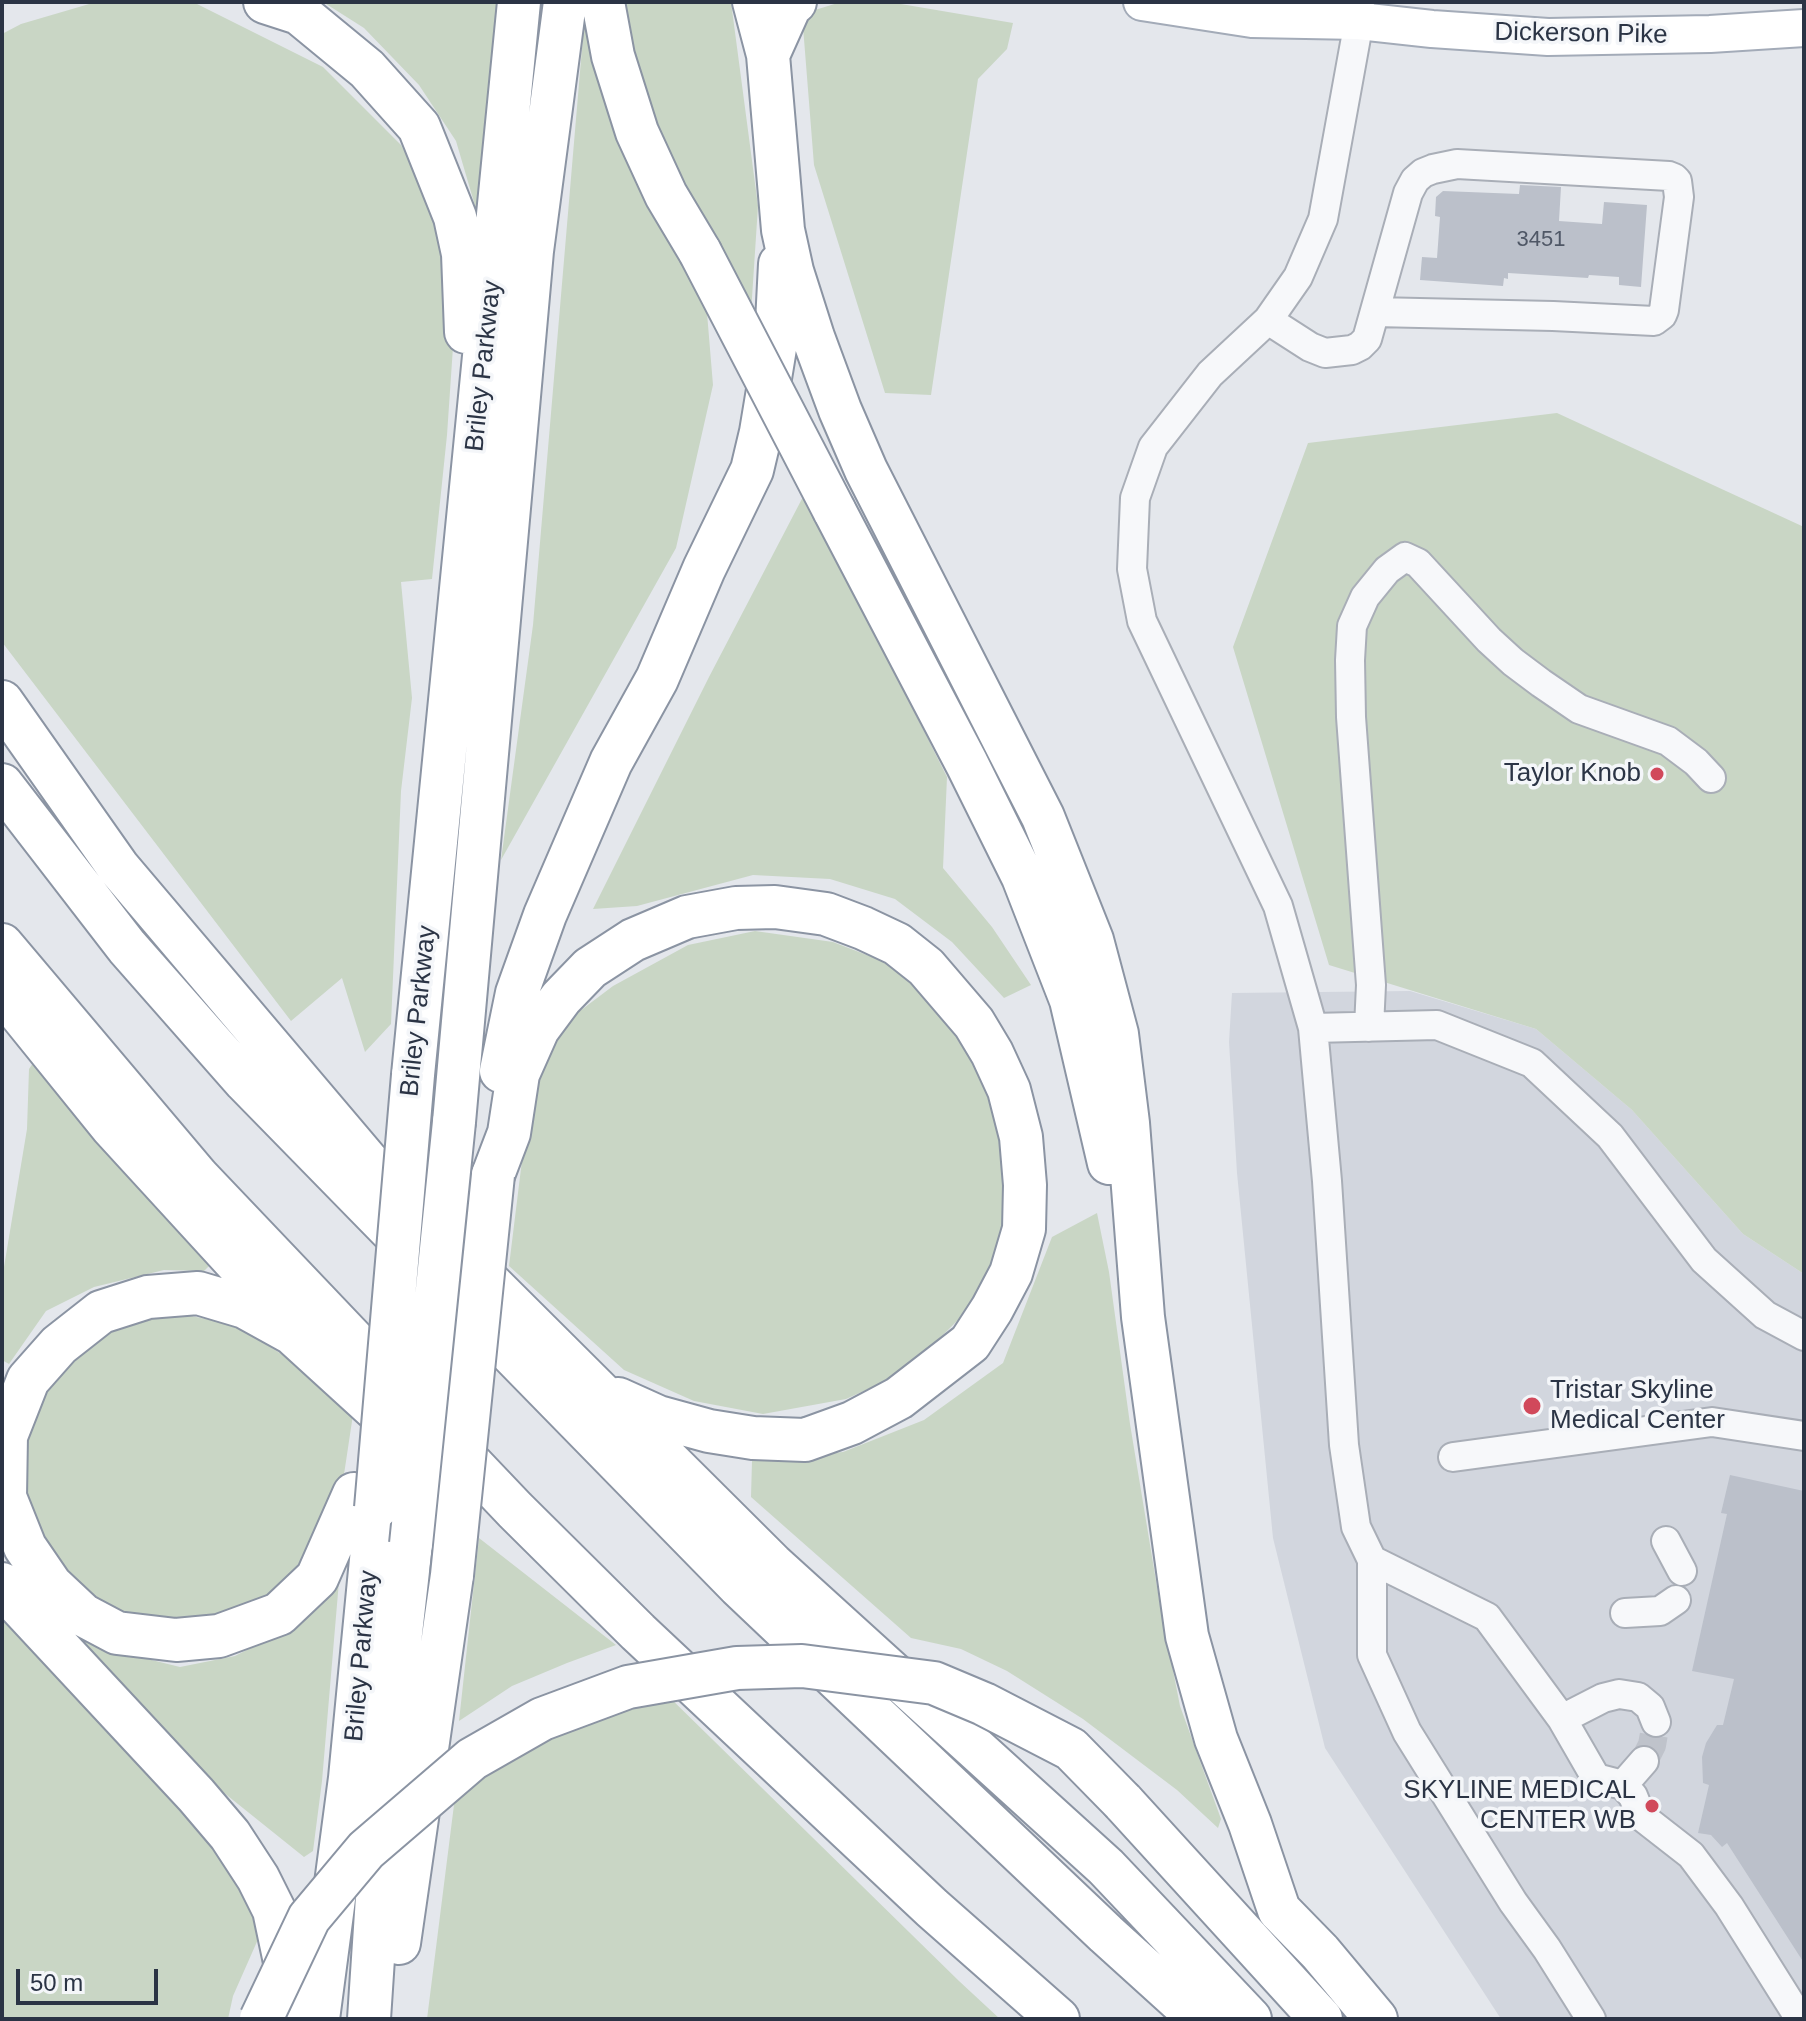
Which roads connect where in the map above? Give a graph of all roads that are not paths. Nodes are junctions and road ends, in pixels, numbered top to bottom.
1 (265, 2) edge
2 (754, 2) edge
3 (795, 2) edge
4 (1142, 2) edge
5 (1296, 2) edge
6 (519, 4) edge
7 (564, 10) edge
8 (604, 11) edge
9 (1360, 12) edge
10 (1804, 28) edge
11 (768, 55) junction
12 (783, 230) junction
13 (1375, 312) junction
14 (1268, 320) junction
15 (469, 516) junction
16 (2, 702) edge
17 (1711, 778) dead end
18 (2, 785) edge
19 (2, 945) edge
20 (2, 991) edge
21 (1369, 1027) junction
22 (1313, 1028) junction
23 (493, 1175) junction
24 (1143, 1317) junction
25 (1804, 1336) edge
26 (559, 1351) junction
27 (345, 1380) junction
28 (1804, 1436) edge
29 (1453, 1457) dead end
30 (365, 1501) junction
31 (1666, 1541) dead end
32 (1372, 1560) junction
33 (1682, 1571) dead end
34 (2, 1584) edge
35 (1676, 1600) dead end
36 (1625, 1613) dead end
37 (638, 1632) junction
38 (1562, 1719) junction
39 (1656, 1722) dead end
40 (1644, 1761) tunnel mouth
41 (1623, 1785) junction
42 (261, 2019) edge
43 (297, 2019) edge
44 (318, 2019) edge
45 (369, 2019) edge
46 (388, 2019) edge
47 (1058, 2019) edge
48 (1200, 2019) edge
49 (1250, 2019) edge
50 (1321, 2019) edge
51 (1376, 2019) edge
52 (1591, 2019) edge
53 (1800, 2019) edge

1 - 15 highway
2 - 11 highway
3 - 11 highway
4 - 9 main road, Dickerson Pike
5 - 9 main road, Dickerson Pike
6 - 15 highway, Briley Parkway
7 - 45 highway, Briley Parkway, bridge
8 - 24 highway, bridge
9 - 10 main road, Dickerson Pike
9 - 14 lane
11 - 12 highway
12 - 23 highway
12 - 24 highway
13 - 13 lane
13 - 14 lane
14 - 22 lane
15 - 30 highway, Briley Parkway, bridge
16 - 26 highway
17 - 21 lane
18 - 48 highway
19 - 37 highway
20 - 27 highway
21 - 22 lane
21 - 25 lane
22 - 32 lane
23 - 26 highway
23 - 46 highway, bridge
24 - 51 highway
26 - 49 highway
27 - 30 highway
27 - 37 highway
28 - 29 lane
30 - 44 highway, Briley Parkway
31 - 33 lane
32 - 38 lane
32 - 52 lane
34 - 43 highway
35 - 36 lane
37 - 47 highway
38 - 39 lane
38 - 41 lane
40 - 41 lane
41 - 53 lane
42 - 50 highway, bridge

